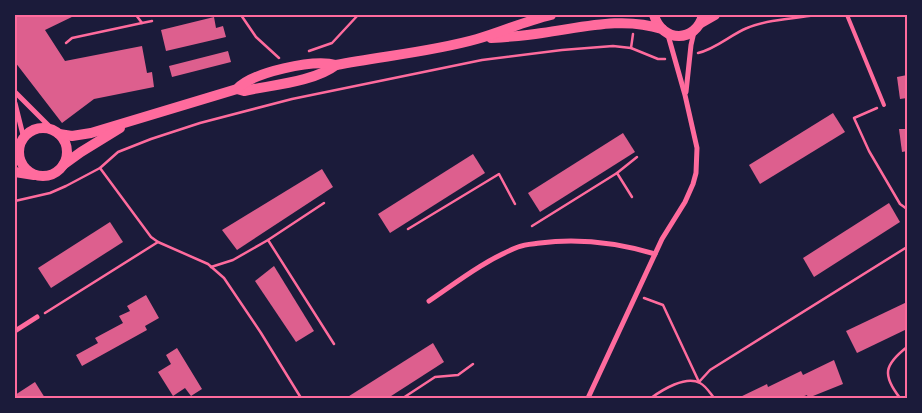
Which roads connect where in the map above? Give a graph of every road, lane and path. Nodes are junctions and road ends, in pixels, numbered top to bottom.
1 (136, 15) edge
2 (241, 15) edge
3 (358, 15) edge
4 (550, 15) edge
5 (654, 15) edge
6 (715, 15) edge
7 (817, 15) edge
8 (847, 15) edge
9 (152, 21) dead end
10 (142, 23) junction
11 (700, 23) edge
12 (664, 31) junction
13 (478, 39) junction
14 (726, 40) dead end
15 (66, 43) dead end
16 (307, 52) dead end
17 (667, 59) dead end
18 (336, 65) junction
19 (285, 68) junction
20 (237, 89) junction
21 (15, 92) edge
22 (685, 96) junction
23 (15, 103) edge
24 (884, 106) joint
25 (127, 124) junction
26 (56, 132) junction
27 (20, 144) edge
28 (638, 157) dead end
29 (63, 165) junction
30 (100, 168) junction
31 (15, 172) edge
32 (617, 172) junction
33 (37, 175) junction
34 (632, 196) dead end
35 (15, 201) edge
36 (324, 203) dead end
37 (515, 204) dead end
38 (907, 209) edge
39 (532, 226) dead end
40 (408, 229) dead end
41 (268, 240) junction
42 (158, 242) junction
43 (907, 248) edge
44 (655, 254) junction
45 (211, 267) junction
46 (637, 294) junction
47 (429, 301) dead end
48 (38, 318) joint
49 (15, 331) edge
50 (334, 344) dead end
51 (907, 347) edge
52 (473, 364) dead end
53 (699, 382) junction
54 (301, 398) edge
55 (403, 398) edge
56 (588, 398) edge
57 (651, 398) edge
58 (714, 398) edge
59 (900, 398) edge

1 - 10 path
2 - 19 path
3 - 16 path
4 - 13 main road
5 - 12 main road
6 - 11 main road
7 - 14 path
8 - 24 lane
9 - 10 path
10 - 15 path
11 - 12 main road
11 - 22 street
12 - 13 main road
12 - 22 street
13 - 18 main road
17 - 30 path
18 - 19 main road
18 - 20 main road
19 - 20 main road
20 - 25 main road
21 - 26 street
22 - 44 street
23 - 27 street
24 - 38 path
25 - 26 main road
25 - 29 main road
26 - 27 main road
26 - 29 main road
27 - 33 main road
28 - 32 path
29 - 33 main road
30 - 35 path
30 - 42 path
31 - 33 main road
32 - 34 path
32 - 39 path
36 - 41 path
37 - 40 path
41 - 45 path
41 - 50 path
42 - 45 path
42 - 48 path
43 - 53 path
44 - 46 street
44 - 47 street
45 - 54 path
46 - 53 path
46 - 56 street
48 - 49 street
51 - 59 path
52 - 55 path
53 - 57 path
53 - 58 path

